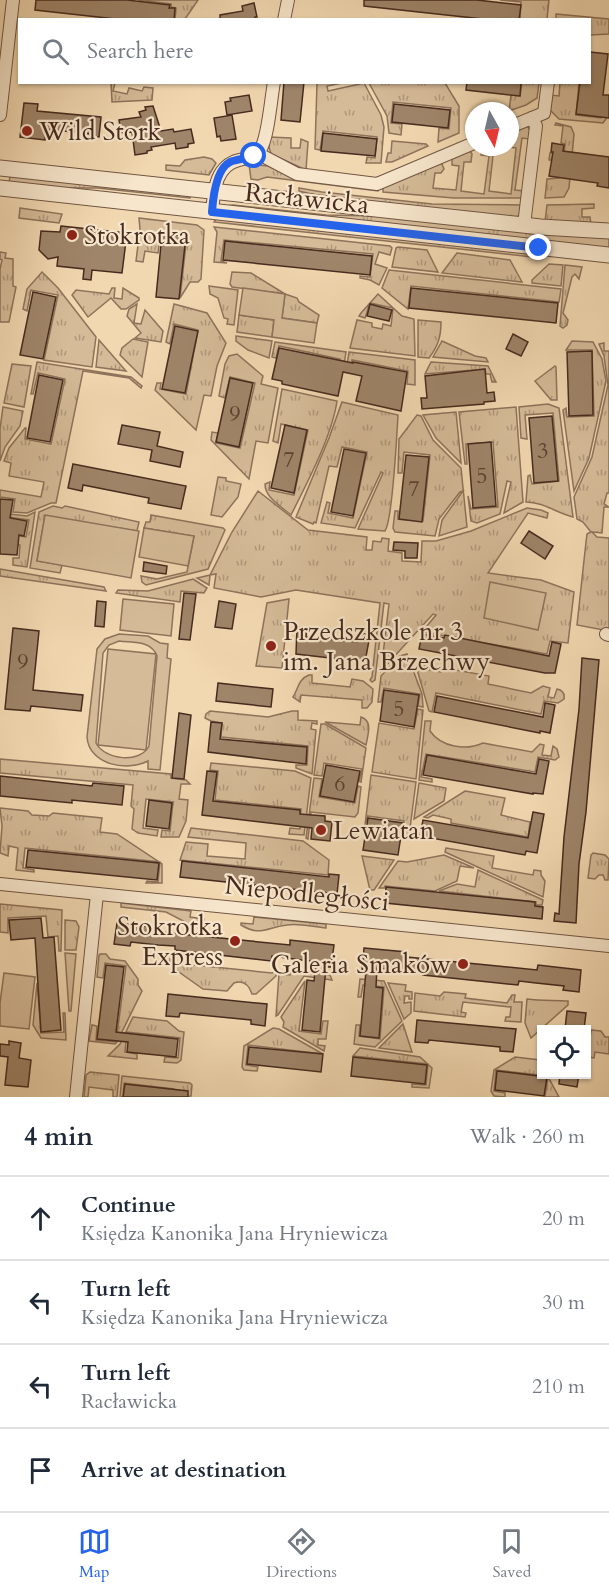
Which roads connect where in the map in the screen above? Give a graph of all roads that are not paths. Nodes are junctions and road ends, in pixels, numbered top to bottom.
1 (13, 0) edge
2 (288, 0) edge
3 (284, 18) edge
4 (274, 84) edge
5 (548, 84) edge
6 (0, 115) edge
7 (532, 118) junction
8 (519, 123) edge
9 (465, 147) edge
10 (257, 153) junction
11 (0, 168) edge
12 (0, 188) edge
13 (214, 192) junction
14 (212, 212) junction
15 (524, 225) junction
16 (609, 231) edge
17 (609, 255) edge
18 (0, 884) edge
19 (97, 894) junction
20 (609, 946) edge
21 (76, 1097) edge

1 - 6 street
2 - 3 street
4 - 10 street
5 - 7 street
7 - 8 street
7 - 15 street
9 - 10 street
10 - 13 street
11 - 13 street, Racławicka
12 - 14 street, Racławicka
13 - 14 street
13 - 15 street, Racławicka
14 - 17 street, Racławicka
15 - 16 street, Racławicka
18 - 19 street, Niepodległości
19 - 20 street, Niepodległości
19 - 21 street

